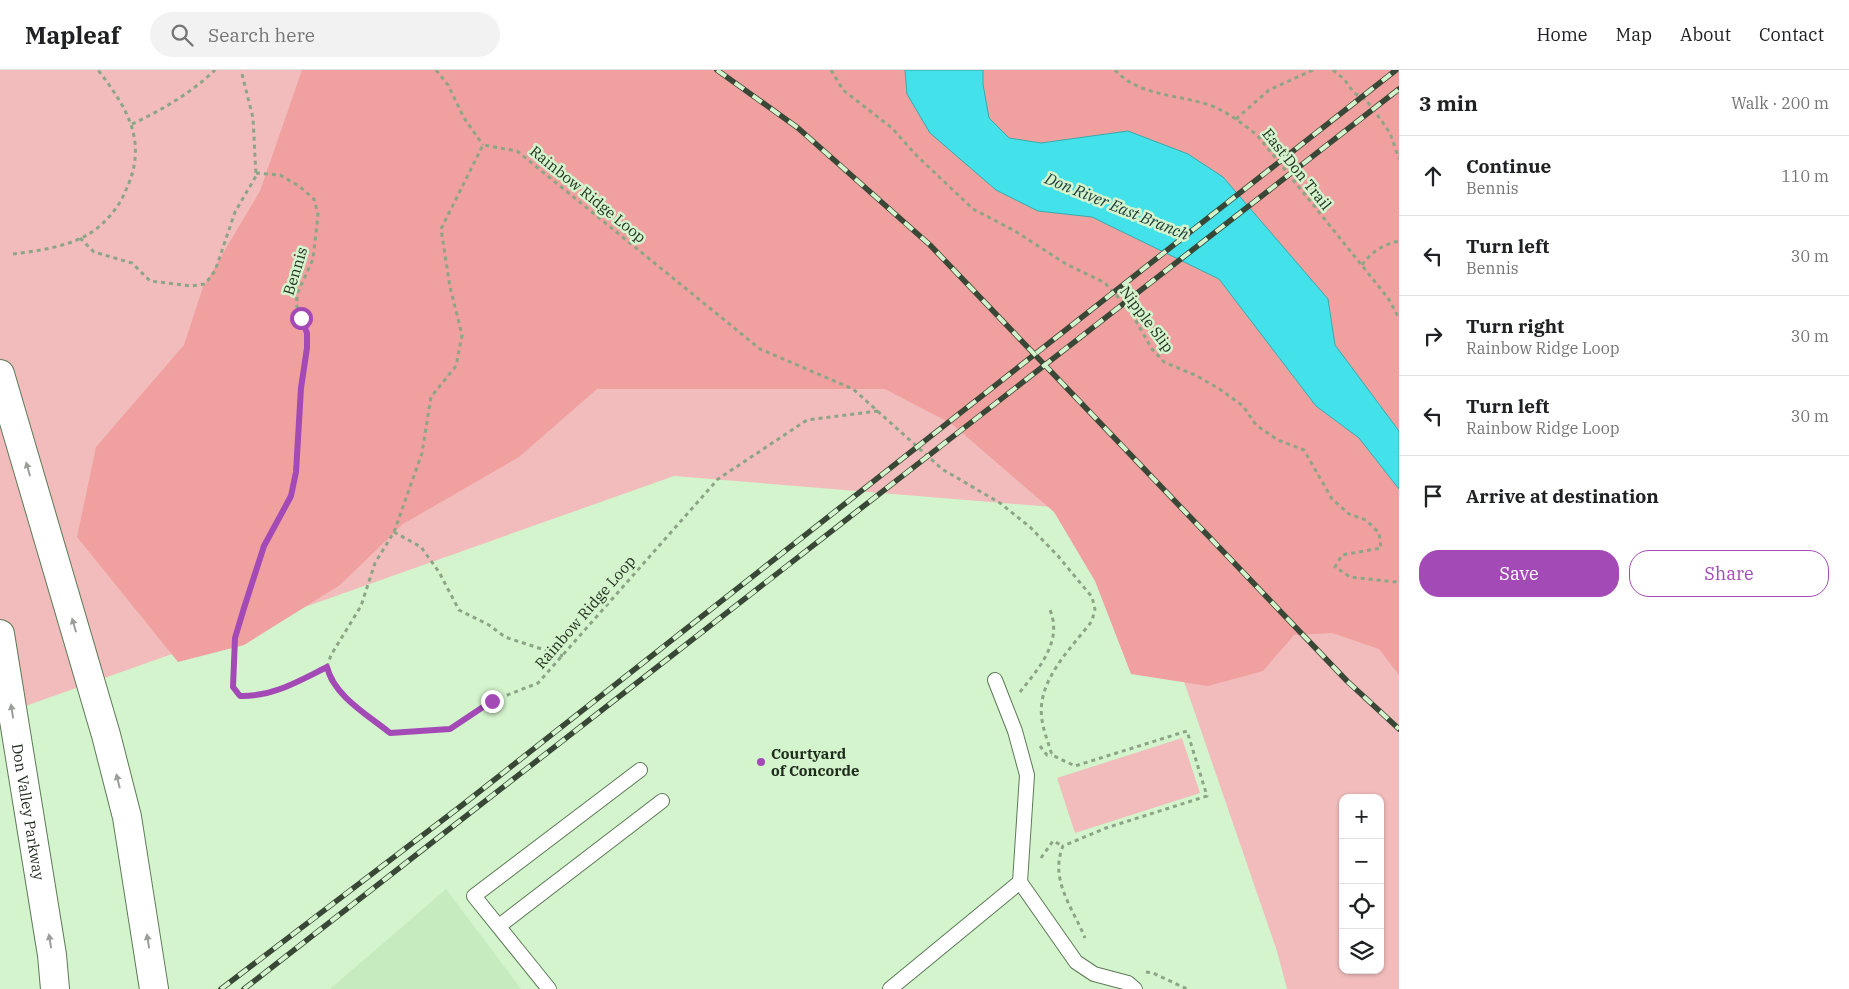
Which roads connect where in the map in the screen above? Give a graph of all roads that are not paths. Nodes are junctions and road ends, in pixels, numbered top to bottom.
1 (0, 374) edge
2 (0, 634) edge
3 (995, 680) dead end
4 (640, 770) dead end
5 (662, 801) dead end
6 (1020, 882) junction
7 (499, 926) junction
8 (56, 989) edge
9 (154, 989) edge
10 (549, 989) edge
11 (890, 989) edge
12 (1135, 989) edge

9 -> 1 highway
8 -> 2 highway, Don Valley Parkway
3 - 6 lane
4 - 7 lane
5 - 7 lane
6 - 11 lane
6 - 12 lane
7 - 10 lane

